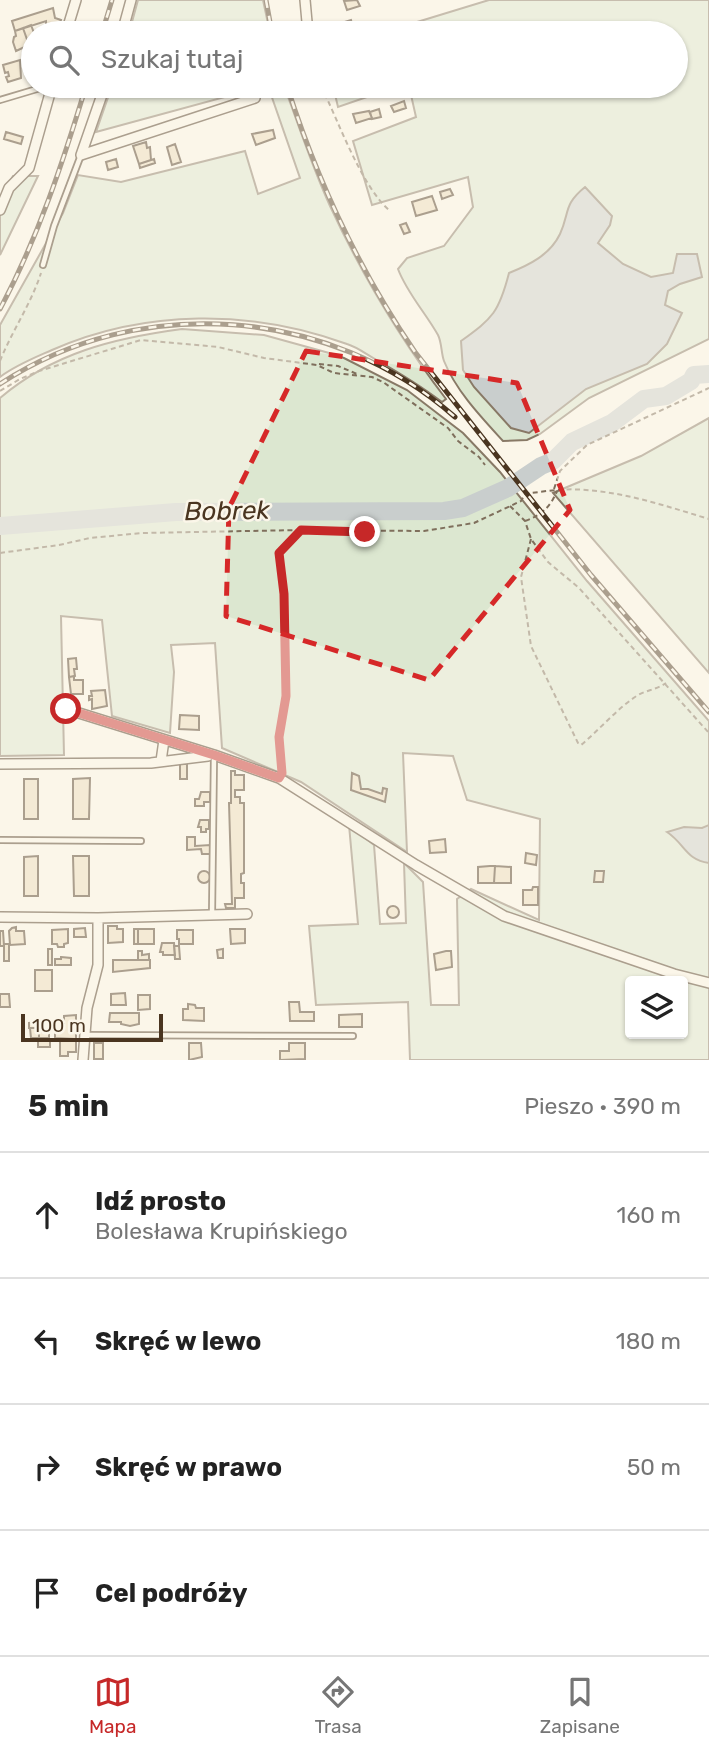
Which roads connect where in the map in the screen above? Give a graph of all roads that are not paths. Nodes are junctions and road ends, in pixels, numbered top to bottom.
1 (76, 0) edge
2 (131, 0) edge
3 (305, 0) edge
4 (70, 21) edge
5 (125, 21) edge
6 (307, 21) edge
7 (21, 94) edge
8 (46, 98) edge
9 (101, 98) edge
10 (255, 98) dead end
11 (0, 100) edge
12 (81, 155) junction
13 (0, 210) edge
14 (43, 265) road end
15 (66, 709) dead end
16 (164, 740) junction
17 (214, 755) junction
18 (162, 761) junction
19 (0, 764) edge
20 (0, 840) edge
21 (142, 841) dead end
22 (247, 914) dead end
23 (212, 915) junction
24 (0, 917) edge
25 (98, 918) junction
26 (709, 983) edge
27 (84, 1035) junction
28 (353, 1036) dead end
29 (83, 1060) edge

1 - 4 street
2 - 5 street
3 - 6 street
7 - 11 lane
8 - 13 street
9 - 12 street
10 - 12 street
12 - 14 lane
15 - 16 street
16 - 17 street
16 - 18 street
17 - 18 street
17 - 23 lane
17 - 26 street
18 - 19 street
20 - 21 lane
22 - 23 street
23 - 25 street
24 - 25 street
25 - 27 street
27 - 28 lane
27 - 29 street

